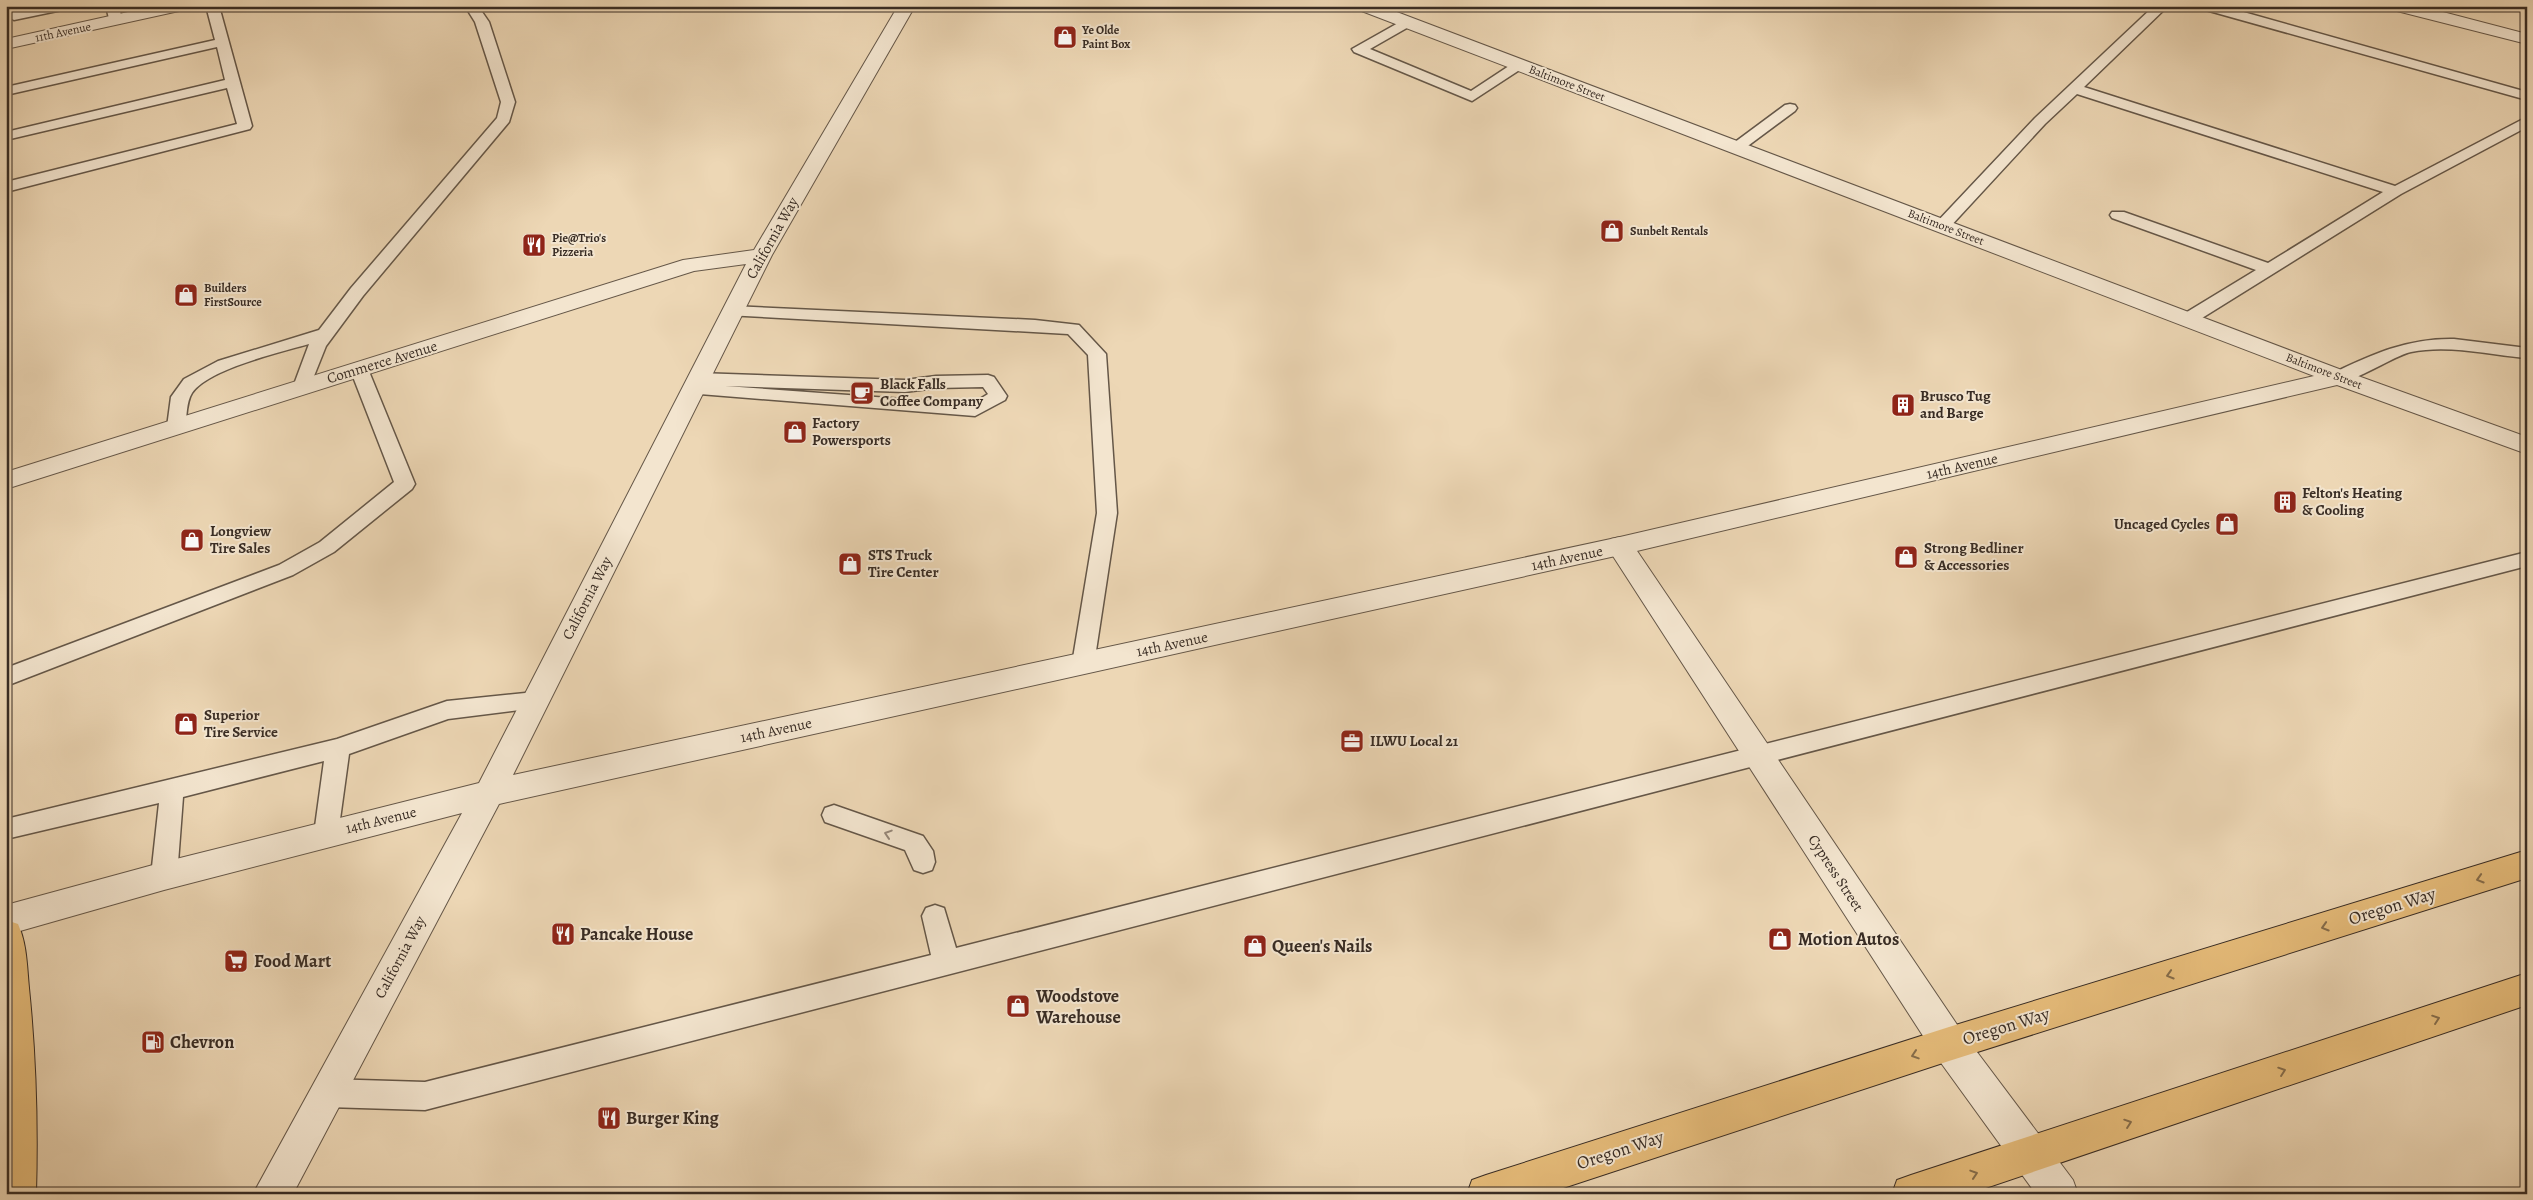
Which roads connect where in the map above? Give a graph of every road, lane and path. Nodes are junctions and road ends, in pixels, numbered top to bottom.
1 (13, 6) edge
2 (62, 6) edge
3 (179, 6) edge
4 (212, 6) edge
5 (472, 6) edge
6 (908, 6) edge
7 (1365, 6) edge
8 (2162, 6) edge
9 (2207, 6) edge
10 (2399, 6) edge
11 (114, 13) edge
12 (1407, 22) junction
13 (2527, 39) edge
14 (222, 42) junction
15 (6, 44) edge
16 (1520, 65) junction
17 (233, 82) junction
18 (2074, 88) junction
19 (6, 90) edge
20 (2527, 96) edge
21 (1790, 108) dead end
22 (2527, 121) edge
23 (6, 136) edge
24 (1736, 148) junction
25 (6, 187) edge
26 (2396, 191) junction
27 (2118, 215) dead end
28 (1942, 226) junction
29 (761, 255) junction
30 (2269, 269) junction
31 (732, 311) junction
32 (2188, 320) junction
33 (325, 334) junction
34 (2527, 353) edge
35 (359, 369) junction
36 (2339, 377) junction
37 (696, 384) junction
38 (302, 387) junction
39 (176, 427) junction
40 (2527, 446) edge
41 (6, 480) edge
42 (1620, 546) junction
43 (2527, 559) edge
44 (1083, 664) junction
45 (6, 678) edge
46 (535, 701) junction
47 (338, 748) junction
48 (1758, 755) junction
49 (172, 790) junction
50 (489, 793) junction
51 (834, 815) dead end
52 (6, 829) edge
53 (326, 834) junction
54 (923, 862) dead end
55 (2527, 864) edge
56 (164, 876) junction
57 (935, 916) dead end
58 (6, 920) edge
59 (6, 935) edge
60 (946, 963) junction
61 (2527, 989) edge
62 (1949, 1044) junction
63 (326, 1093) junction
64 (2032, 1155) junction
65 (17, 1194) edge
66 (272, 1194) edge
67 (1486, 1194) edge
68 (1911, 1194) edge
69 (2059, 1194) edge

1 - 2 lane
3 - 11 street, 11th Avenue
4 - 14 lane
5 - 33 lane
6 - 29 street, California Way
7 - 12 street, Baltimore Street
8 - 18 lane
9 - 20 lane
10 - 13 street
11 - 15 street, 11th Avenue
12 - 16 street, Baltimore Street
12 - 16 lane
14 - 17 lane
14 - 19 lane
16 - 24 street, Baltimore Street
17 - 23 lane
17 - 25 lane
18 - 26 lane
18 - 28 lane
21 - 24 lane
22 - 26 lane
24 - 28 street, Baltimore Street
26 - 30 lane
27 - 30 lane
28 - 32 street, Baltimore Street
29 - 31 street, California Way
29 - 35 street, Commerce Avenue
30 - 32 lane
31 - 37 street, California Way
31 - 44 lane
32 - 36 street, Baltimore Street
33 - 38 lane
33 - 39 lane
34 - 36 lane
35 - 38 street, Commerce Avenue
35 - 45 lane
36 - 40 street, Baltimore Street
36 - 42 street, 14th Avenue
37 - 37 lane
37 - 46 street, California Way
38 - 39 street, Commerce Avenue
39 - 41 street, Commerce Avenue
42 - 44 street, 14th Avenue
42 - 48 street, Cypress Street
43 - 48 lane
44 - 50 street, 14th Avenue
46 - 47 lane
46 - 50 street, California Way
47 - 49 lane
47 - 53 lane
48 - 60 lane
48 - 62 street, Cypress Street
49 - 52 lane
49 - 56 lane
50 - 53 street, 14th Avenue
50 - 63 street, California Way
54 -> 51 lane
53 - 56 street, 14th Avenue
55 -> 62 main road, Oregon Way
56 - 58 street, 14th Avenue
57 - 60 lane
59 - 65 main road
60 - 63 lane
64 -> 61 main road
62 - 64 street, Cypress Street
62 -> 67 main road, Oregon Way
63 - 66 street, California Way
68 -> 64 main road
64 - 69 street, Cypress Street

